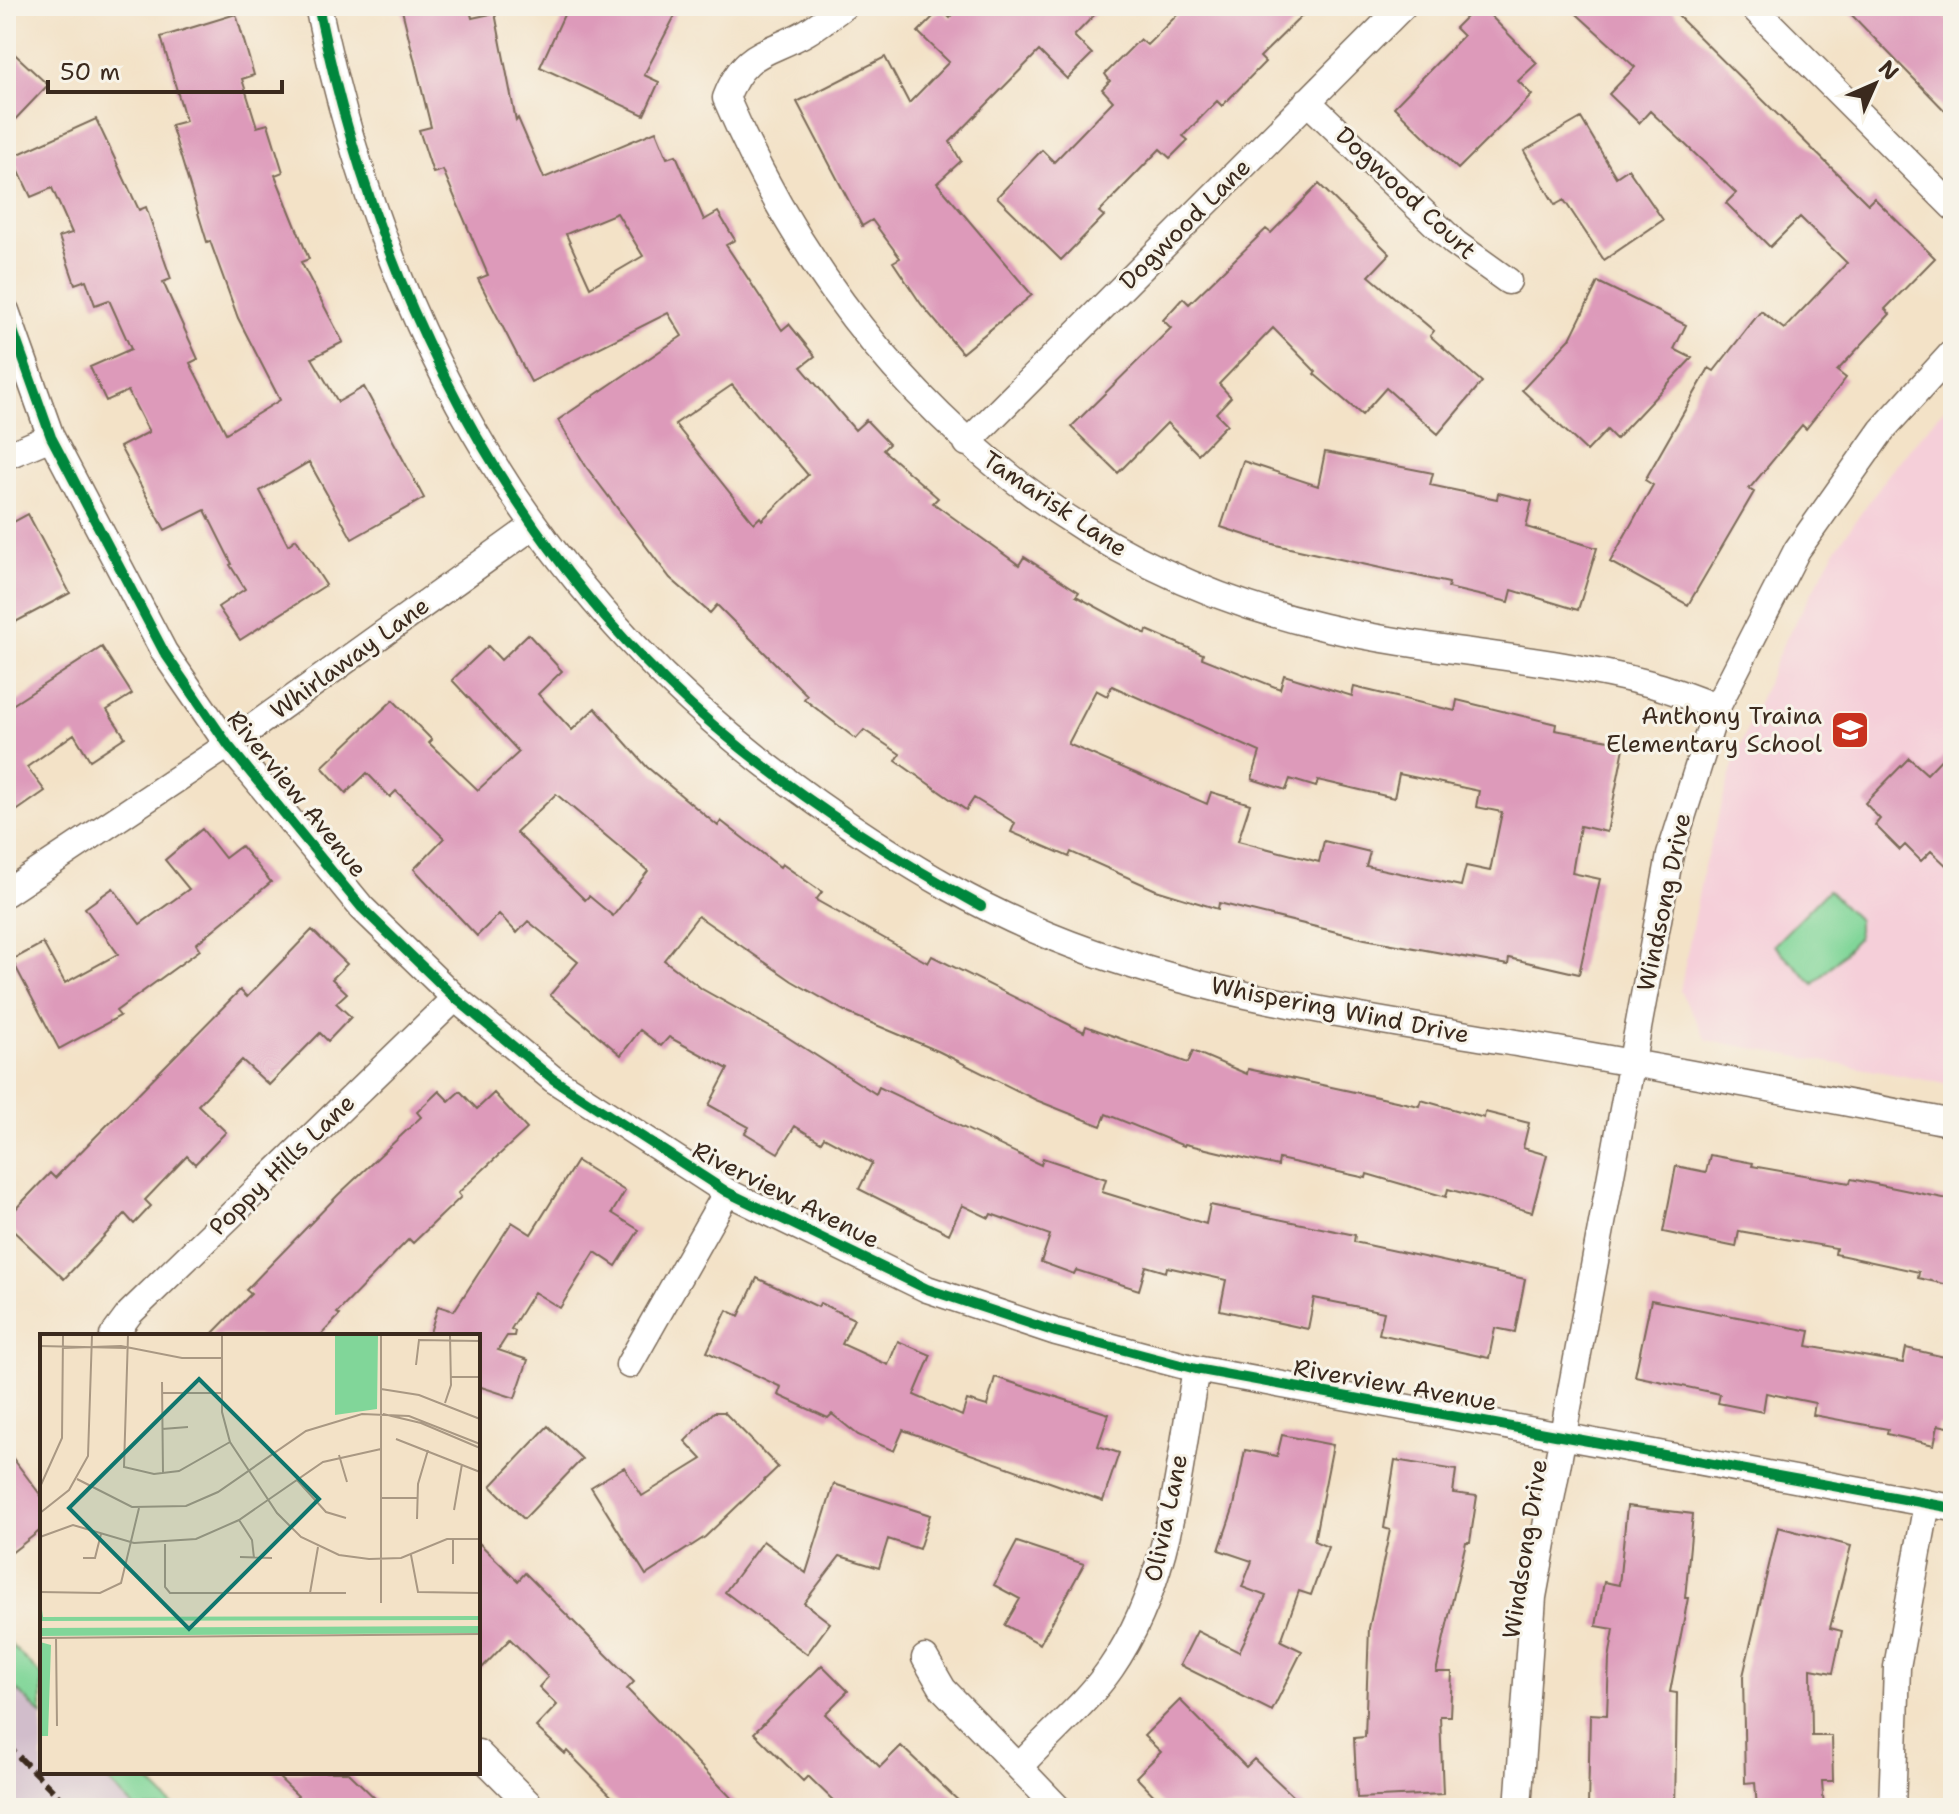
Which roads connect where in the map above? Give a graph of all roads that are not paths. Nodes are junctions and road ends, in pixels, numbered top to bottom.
1 (318, 6) edge
2 (844, 6) edge
3 (1403, 6) edge
4 (1752, 6) edge
5 (1307, 101) junction
6 (1953, 207) edge
7 (1508, 281) dead end
8 (6, 311) edge
9 (1953, 352) edge
10 (51, 437) junction
11 (967, 443) junction
12 (6, 456) edge
13 (533, 526) junction
14 (1717, 707) junction
15 (228, 745) junction
16 (6, 893) edge
17 (455, 998) junction
18 (1630, 1062) junction
19 (1953, 1123) edge
20 (727, 1192) junction
21 (114, 1334) edge
22 (629, 1365) dead end
23 (1196, 1369) junction
24 (1563, 1436) junction
25 (1927, 1503) junction
26 (1953, 1508) edge
27 (925, 1658) dead end
28 (480, 1755) edge
29 (1019, 1767) junction
30 (533, 1808) edge
31 (1058, 1808) edge
32 (1518, 1808) edge
33 (1892, 1808) edge

1 - 13 street, Whispering Wind Drive
2 - 11 street, Tamarisk Lane
3 - 5 street, Dogwood Lane
4 - 6 street
5 - 7 street, Dogwood Court
5 - 11 street, Dogwood Lane
8 - 10 street, Riverview Avenue
9 - 14 street, Windsong Drive
10 - 12 street
10 - 15 street, Riverview Avenue
11 - 14 street, Tamarisk Lane
13 - 15 street, Whirlaway Lane
13 - 18 street, Whispering Wind Drive
14 - 18 street, Windsong Drive
15 - 16 street, Whirlaway Lane
15 - 17 street, Riverview Avenue
17 - 20 street, Riverview Avenue
17 - 21 street, Poppy Hills Lane
18 - 19 street, Whispering Wind Drive
18 - 24 street, Windsong Drive
20 - 22 street
20 - 23 street, Riverview Avenue
23 - 24 street, Riverview Avenue
23 - 29 street, Olivia Lane
24 - 25 street, Riverview Avenue
24 - 32 street, Windsong Drive
25 - 26 street, Riverview Avenue
25 - 33 street
27 - 29 street
28 - 30 street
29 - 31 street

